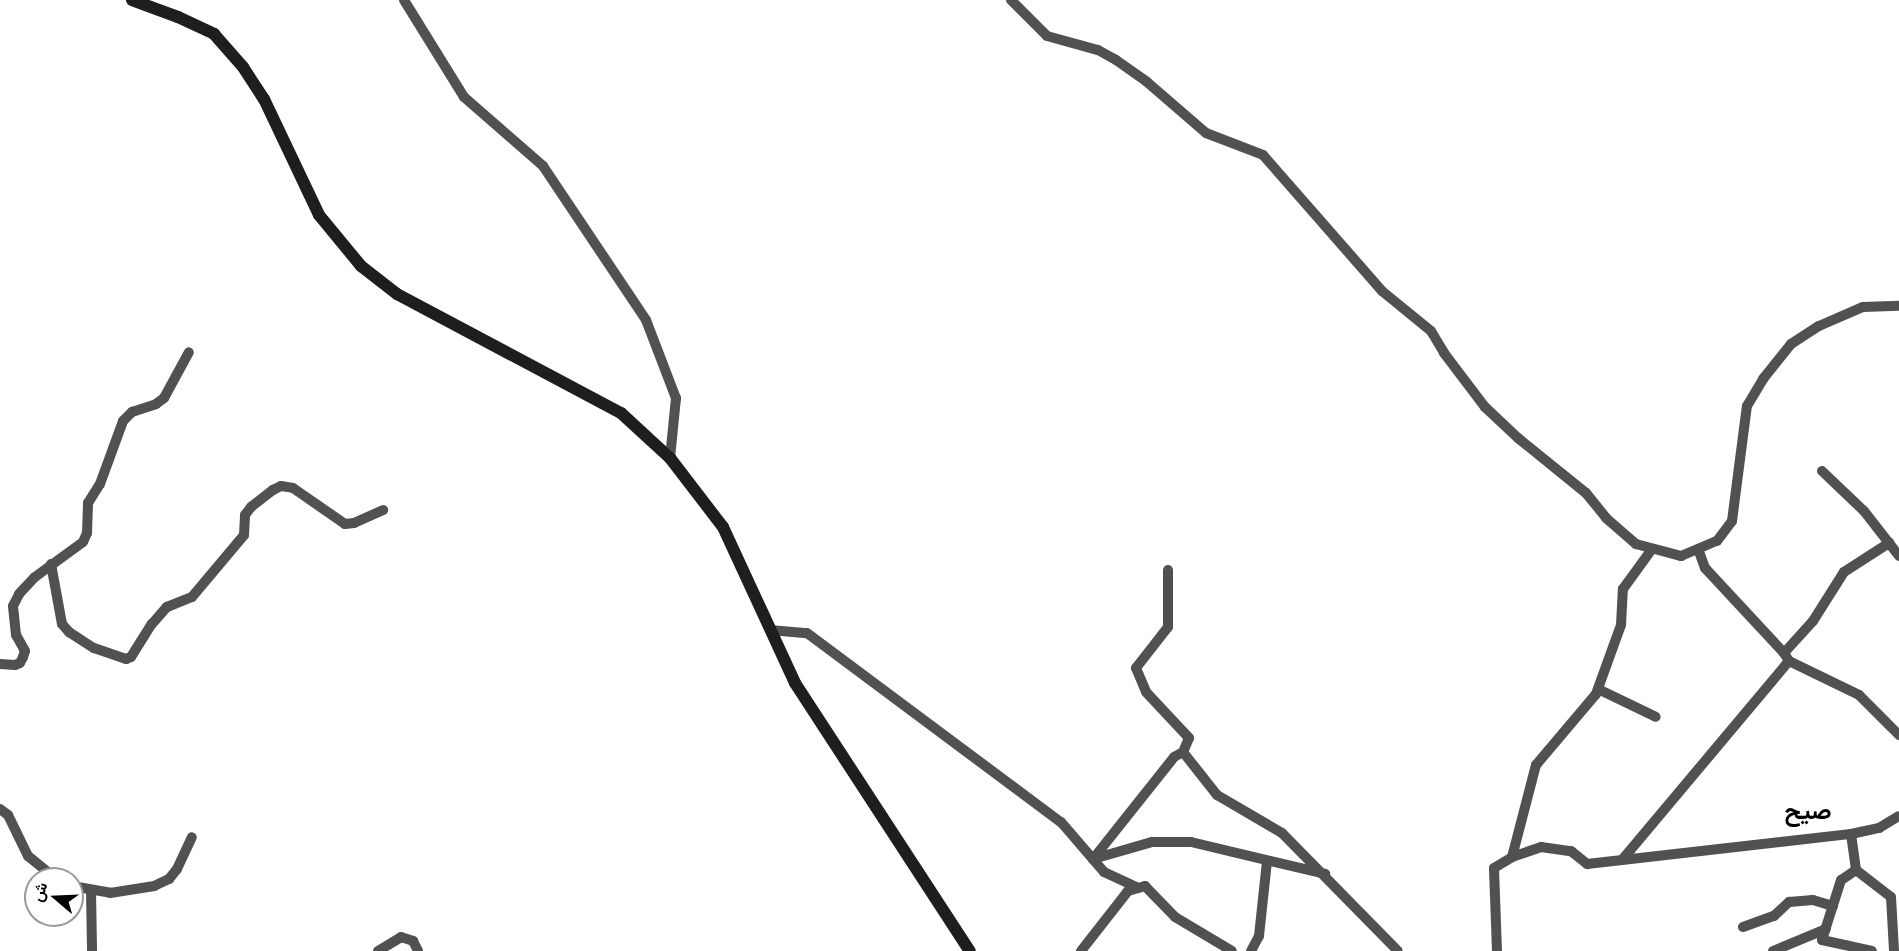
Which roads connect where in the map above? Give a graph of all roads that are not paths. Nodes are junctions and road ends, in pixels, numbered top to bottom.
1 (132, 0) edge
2 (404, 0) edge
3 (1011, 0) edge
4 (1899, 306) edge
5 (189, 352) dead end
6 (670, 458) junction
7 (1822, 471) dead end
8 (383, 510) dead end
9 (1889, 543) junction
10 (1652, 549) junction
11 (1698, 549) junction
12 (1899, 556) edge
13 (51, 564) junction
14 (1168, 570) dead end
15 (770, 630) junction
16 (1786, 657) junction
17 (0, 664) edge
18 (1598, 689) junction
19 (1656, 717) dead end
20 (1899, 735) edge
21 (1183, 752) junction
22 (0, 809) edge
23 (1899, 816) edge
24 (1851, 834) junction
25 (192, 837) dead end
26 (1512, 857) junction
27 (1093, 859) junction
28 (1622, 860) junction
29 (1267, 861) junction
30 (41, 867) edge
31 (1856, 870) junction
32 (1326, 874) junction
33 (1139, 888) junction
34 (84, 889) edge
35 (92, 891) junction
36 (1833, 906) junction
37 (1743, 927) dead end
38 (1826, 929) junction
39 (92, 951) edge
40 (378, 951) edge
41 (418, 951) edge
42 (970, 951) edge
43 (1081, 951) edge
44 (1232, 951) edge
45 (1251, 951) edge
46 (1398, 951) edge
47 (1497, 951) edge
48 (1773, 951) edge
49 (1872, 951) edge
50 (1894, 951) edge

1 - 6 street
2 - 6 street
3 - 10 street
4 - 11 street
5 - 13 street
6 - 15 street
7 - 9 street
8 - 13 street
9 - 12 street
9 - 16 street
10 - 11 street
10 - 18 street
11 - 16 street
13 - 17 street
14 - 21 street
15 - 27 street
15 - 42 street
16 - 20 street
16 - 28 street
18 - 19 street
18 - 26 street
21 - 27 street
21 - 32 street
22 - 30 street
23 - 24 street
24 - 28 street
24 - 31 street
25 - 35 street
26 - 28 street
26 - 47 street
27 - 29 street
27 - 33 street
29 - 32 street
29 - 45 street
31 - 36 street
31 - 50 street
32 - 46 street
33 - 43 street
33 - 44 street
34 - 35 street
35 - 39 street
36 - 37 street
36 - 38 street
38 - 48 street
38 - 49 street
40 - 41 street

